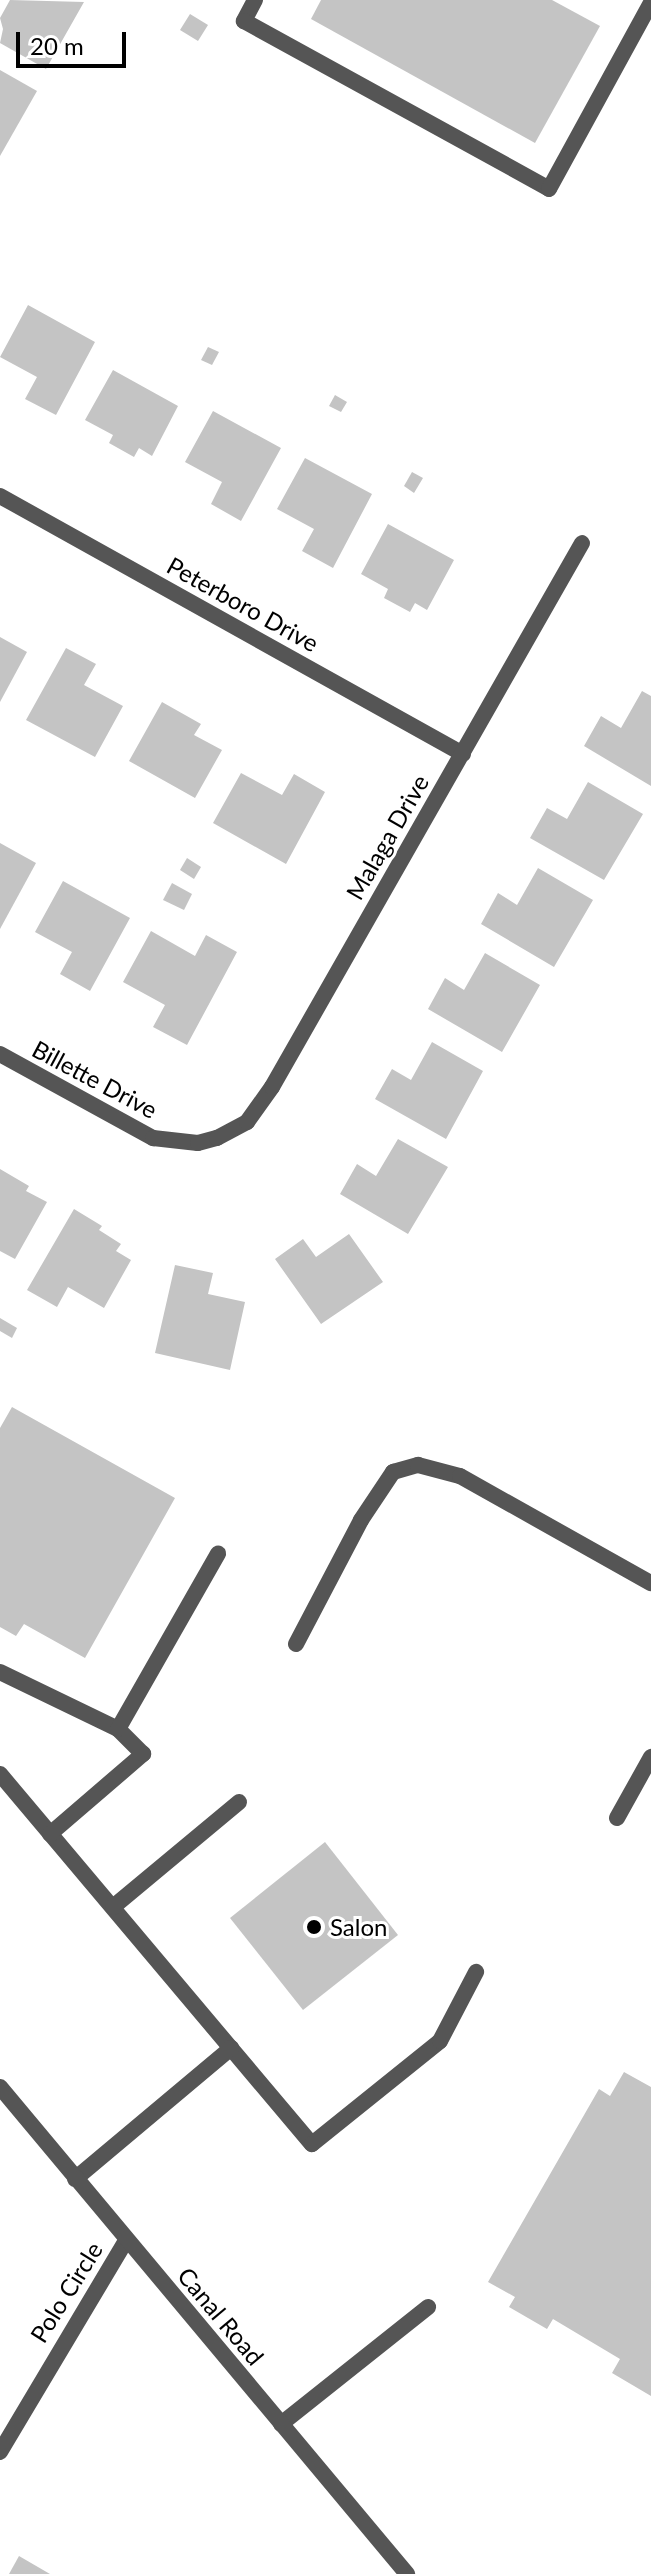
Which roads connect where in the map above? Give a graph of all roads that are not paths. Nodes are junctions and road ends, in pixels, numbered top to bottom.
1 (255, 0) edge
2 (651, 3) edge
3 (0, 496) edge
4 (582, 543) dead end
5 (463, 754) junction
6 (0, 1054) edge
7 (217, 1138) joint
8 (218, 1554) dead end
9 (651, 1583) edge
10 (296, 1644) dead end
11 (0, 1672) edge
12 (118, 1729) junction
13 (651, 1757) edge
14 (0, 1774) edge
15 (239, 1802) dead end
16 (617, 1818) dead end
17 (50, 1834) junction
18 (113, 1907) junction
19 (476, 1972) dead end
20 (231, 2048) junction
21 (0, 2087) edge
22 (75, 2179) junction
23 (126, 2241) junction
24 (428, 2307) dead end
25 (281, 2424) junction
26 (0, 2452) edge
27 (407, 2574) edge

1 - 2 street
3 - 5 street, Peterboro Drive
4 - 5 street, Malaga Drive
5 - 7 street, Malaga Drive
6 - 7 street, Billette Drive
8 - 12 street
9 - 10 street
11 - 12 street
12 - 17 street
13 - 16 street
14 - 17 street
15 - 18 street
17 - 18 street
18 - 20 street
19 - 20 street
20 - 22 street
21 - 22 street, Canal Road
22 - 23 street, Canal Road
23 - 25 street, Canal Road
23 - 26 street, Polo Circle
24 - 25 street
25 - 27 street, Canal Road

